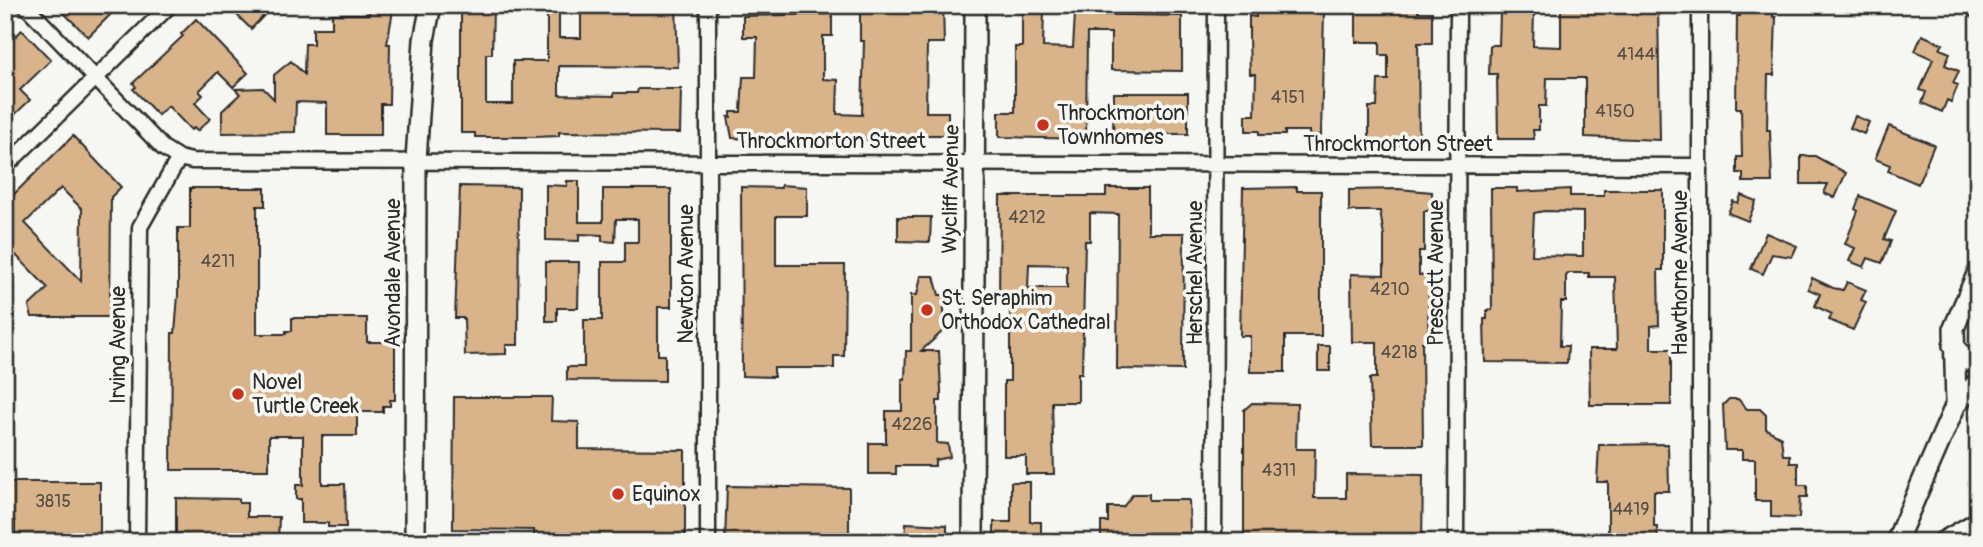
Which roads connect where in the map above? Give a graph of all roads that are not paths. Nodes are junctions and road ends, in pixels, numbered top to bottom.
1 (25, 5) edge
2 (170, 5) edge
3 (431, 5) edge
4 (708, 5) edge
5 (975, 5) edge
6 (1216, 5) edge
7 (1458, 5) edge
8 (1700, 5) edge
9 (1974, 5) edge
10 (1978, 12) edge
11 (96, 78) junction
12 (179, 158) junction
13 (416, 160) junction
14 (707, 162) junction
15 (974, 163) junction
16 (1216, 164) junction
17 (1457, 165) junction
18 (1701, 166) junction
19 (5, 167) edge
20 (1978, 272) edge
21 (1953, 346) junction
22 (1978, 365) edge
23 (1978, 382) edge
24 (1956, 404) junction
25 (1978, 522) edge
26 (137, 542) edge
27 (415, 542) edge
28 (708, 542) edge
29 (973, 542) edge
30 (1214, 542) edge
31 (1456, 542) edge
32 (1700, 542) edge
33 (1896, 542) edge
34 (1943, 542) edge

1 - 11 street
2 - 11 street
3 - 13 main road, Avondale Avenue
4 - 14 street, Newton Avenue
5 - 15 main road, Wycliff Avenue
6 - 16 street, Herschel Avenue
7 - 17 street, Prescott Avenue
8 - 18 street, Hawthorne Avenue
9 - 10 street
11 - 12 street
11 - 19 street
12 - 13 street, Throckmorton Street
12 - 26 street, Irving Avenue
13 - 14 street, Throckmorton Street
13 - 27 main road, Avondale Avenue
14 - 15 street, Throckmorton Street
14 - 28 street, Newton Avenue
15 - 16 street, Throckmorton Street
15 - 29 main road, Wycliff Avenue
16 - 17 street, Throckmorton Street
16 - 30 street, Herschel Avenue
17 - 18 street, Throckmorton Street
17 - 31 street, Prescott Avenue
18 - 32 street, Hawthorne Avenue
20 - 21 main road
21 - 22 main road
21 - 24 main road
23 - 24 main road
24 - 33 main road
25 - 34 main road

